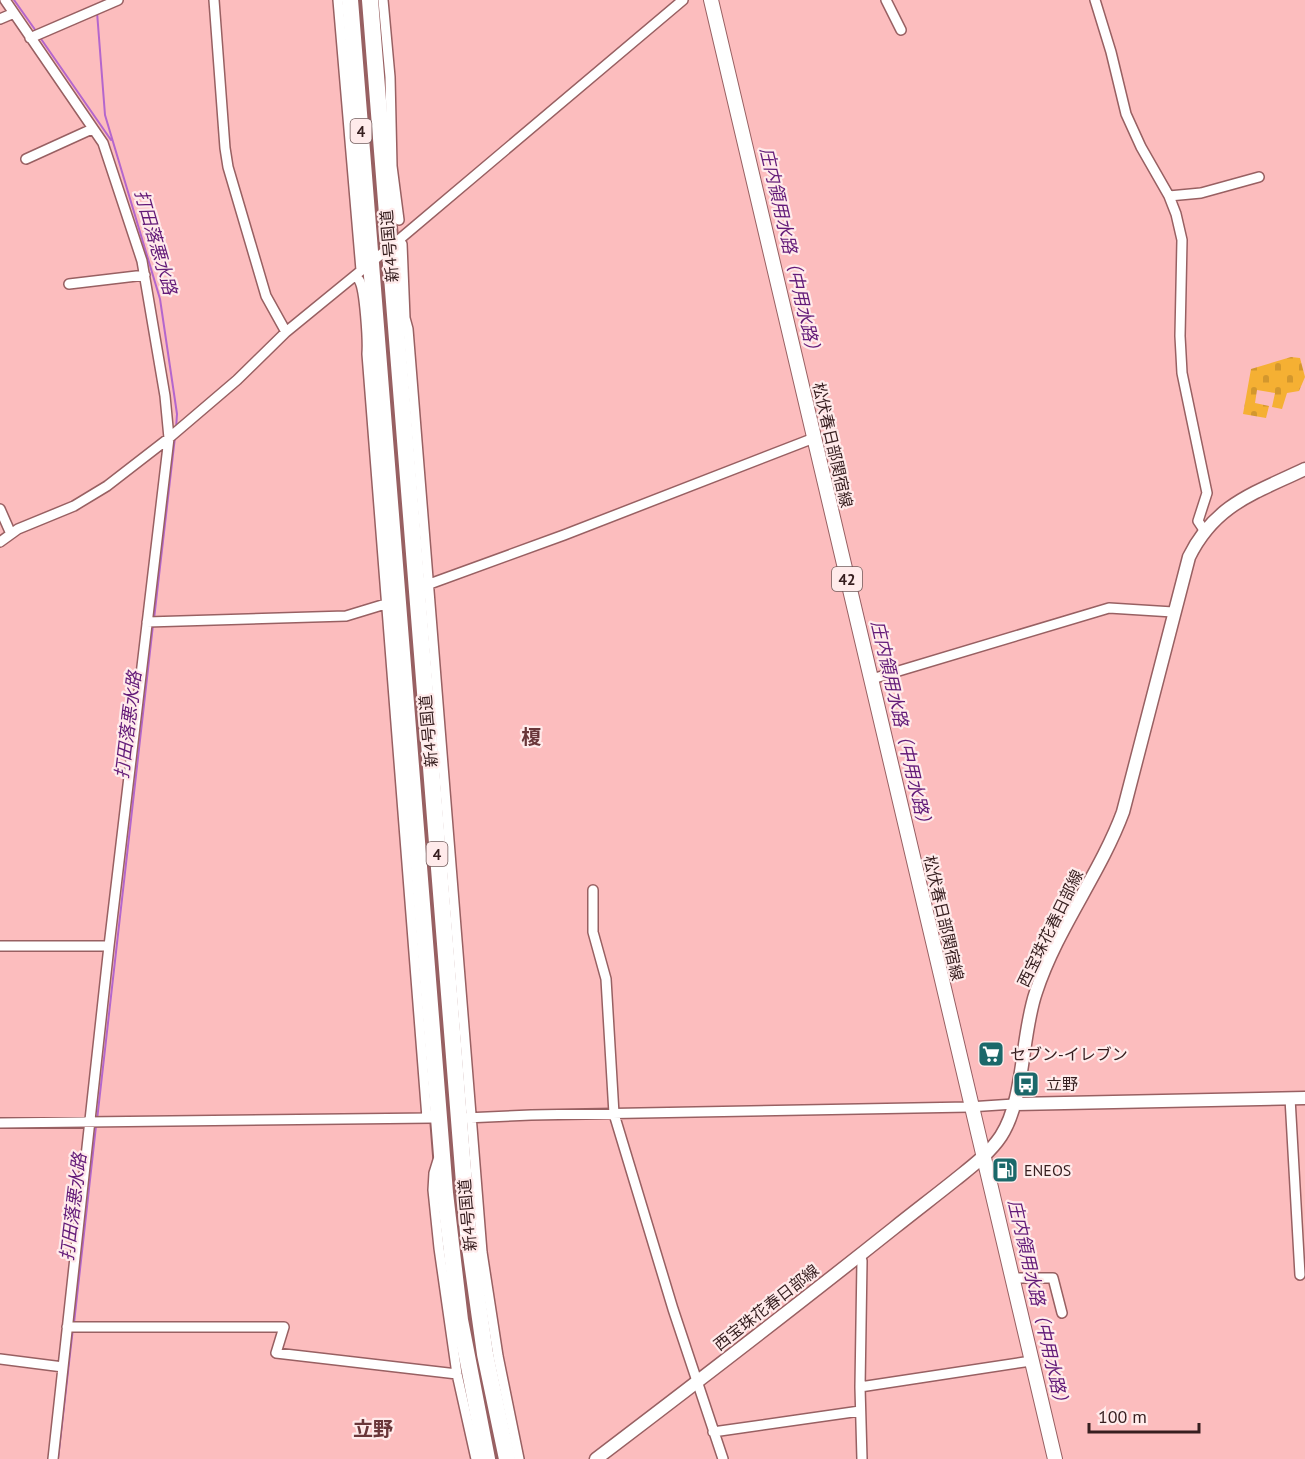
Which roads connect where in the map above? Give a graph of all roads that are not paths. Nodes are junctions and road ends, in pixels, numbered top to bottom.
1 (5, 0) edge
2 (118, 0) edge
3 (214, 0) edge
4 (338, 0) edge
5 (350, 0) edge
6 (370, 0) edge
7 (383, 0) edge
8 (682, 0) edge
9 (711, 0) edge
10 (886, 0) edge
11 (1095, 0) edge
12 (14, 13) junction
13 (0, 19) edge
14 (901, 30) dead end
15 (30, 38) junction
16 (92, 129) junction
17 (26, 159) dead end
18 (388, 175) junction
19 (1259, 177) dead end
20 (1169, 196) junction
21 (399, 220) dead end
22 (396, 245) junction
23 (366, 266) junction
24 (145, 275) junction
25 (359, 280) dead end
26 (69, 284) dead end
27 (371, 326) junction
28 (286, 332) junction
29 (169, 438) junction
30 (814, 438) junction
31 (1305, 469) edge
32 (0, 509) edge
33 (1204, 530) junction
34 (11, 534) junction
35 (0, 542) edge
36 (422, 587) junction
37 (392, 601) junction
38 (1173, 612) junction
39 (147, 622) junction
40 (872, 679) junction
41 (593, 890) dead end
42 (0, 946) edge
43 (109, 946) junction
44 (1290, 1098) junction
45 (1305, 1098) edge
46 (1014, 1104) junction
47 (969, 1107) junction
48 (614, 1114) junction
49 (433, 1118) junction
50 (465, 1118) junction
51 (90, 1122) junction
52 (0, 1123) edge
53 (441, 1148) junction
54 (981, 1158) junction
55 (860, 1255) junction
56 (1300, 1275) dead end
57 (1011, 1278) junction
58 (1062, 1313) dead end
59 (68, 1327) junction
60 (0, 1359) edge
61 (1031, 1362) junction
62 (63, 1366) junction
63 (457, 1374) junction
64 (698, 1381) junction
65 (860, 1387) junction
66 (860, 1411) junction
67 (714, 1432) junction
68 (52, 1459) edge
69 (476, 1459) edge
70 (487, 1459) edge
71 (507, 1459) edge
72 (519, 1459) edge
73 (596, 1459) edge
74 (723, 1459) edge
75 (862, 1459) edge
76 (1055, 1459) edge

1 - 12 street
2 - 15 street
3 - 28 street
4 - 23 street
5 - 23 highway, 新4号国道 / 4
6 - 18 highway, 新4号国道 / 4
7 - 18 street
8 - 22 street
9 - 30 main road, 松伏春日部関宿線 / 42
10 - 14 street
11 - 20 street
12 - 13 street
12 - 15 street
15 - 16 street
16 - 17 street
16 - 24 street
18 - 21 street
18 - 22 highway, 新4号国道 / 4
19 - 20 street
20 - 33 street
22 - 23 street
22 - 36 highway, 新4号国道 / 4
23 - 27 highway, 新4号国道 / 4
23 - 28 street
24 - 26 street
24 - 29 street
25 - 27 street
27 - 37 highway, 新4号国道 / 4
28 - 29 street
29 - 34 street
29 - 39 street
30 - 36 street
30 - 40 main road, 松伏春日部関宿線 / 42
31 - 33 main road, 西宝珠花春日部線
32 - 34 street
33 - 38 main road, 西宝珠花春日部線
34 - 35 street
36 - 50 highway, 新4号国道 / 4
37 - 39 street
37 - 49 highway, 新4号国道 / 4
38 - 40 street
38 - 46 main road, 西宝珠花春日部線
39 - 43 street
40 - 47 main road, 松伏春日部関宿線 / 42
41 - 48 street
42 - 43 street
43 - 51 street
44 - 45 main road
44 - 46 main road
44 - 56 street
46 - 47 street
46 - 54 main road, 西宝珠花春日部線
47 - 48 street
47 - 54 main road, 松伏春日部関宿線 / 42
48 - 50 street
48 - 64 street
49 - 51 street
49 - 53 highway, 新4号国道 / 4
50 - 71 highway, 新4号国道 / 4
50 - 72 street
51 - 52 street
51 - 59 street
53 - 63 street
53 - 70 highway, 新4号国道 / 4
54 - 55 main road, 西宝珠花春日部線
54 - 57 main road, 松伏春日部関宿線 / 42
55 - 64 main road, 西宝珠花春日部線
55 - 65 street
57 - 58 street
57 - 61 main road, 松伏春日部関宿線 / 42
59 - 62 street
59 - 63 street
60 - 62 street
61 - 65 street
61 - 76 main road, 松伏春日部関宿線 / 42
62 - 68 street
63 - 69 street
64 - 67 street
64 - 73 main road, 西宝珠花春日部線
65 - 66 street
66 - 67 street
66 - 75 street
67 - 74 street

